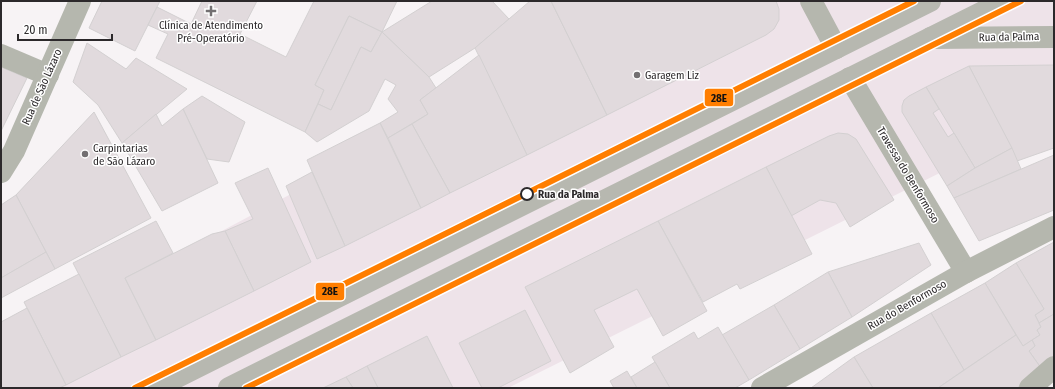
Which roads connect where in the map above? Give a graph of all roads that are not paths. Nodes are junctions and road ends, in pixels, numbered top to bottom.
1 (80, 1) edge
2 (811, 1) edge
3 (1005, 1) edge
4 (927, 2) edge
5 (1054, 37) edge
6 (931, 38) junction
7 (836, 48) junction
8 (1, 55) edge
9 (48, 75) junction
10 (850, 78) junction
11 (1, 172) edge
12 (1054, 227) edge
13 (966, 272) junction
14 (1054, 367) edge
15 (155, 388) edge
16 (229, 388) edge
17 (762, 388) edge
18 (1030, 388) edge

1 - 9 street, Rua de São Lázaro
2 - 7 street
3 - 6 main road
4 - 7 main road
5 - 6 street, Rua da Palma
6 - 10 main road, Rua da Palma
7 - 10 main road
7 - 15 main road
8 - 9 street
9 - 11 street, Rua de São Lázaro
10 - 13 street, Travessa do Benformoso
10 - 16 main road, Rua da Palma
12 - 13 street, Rua do Benformoso
13 - 17 street, Rua do Benformoso
14 - 18 street

